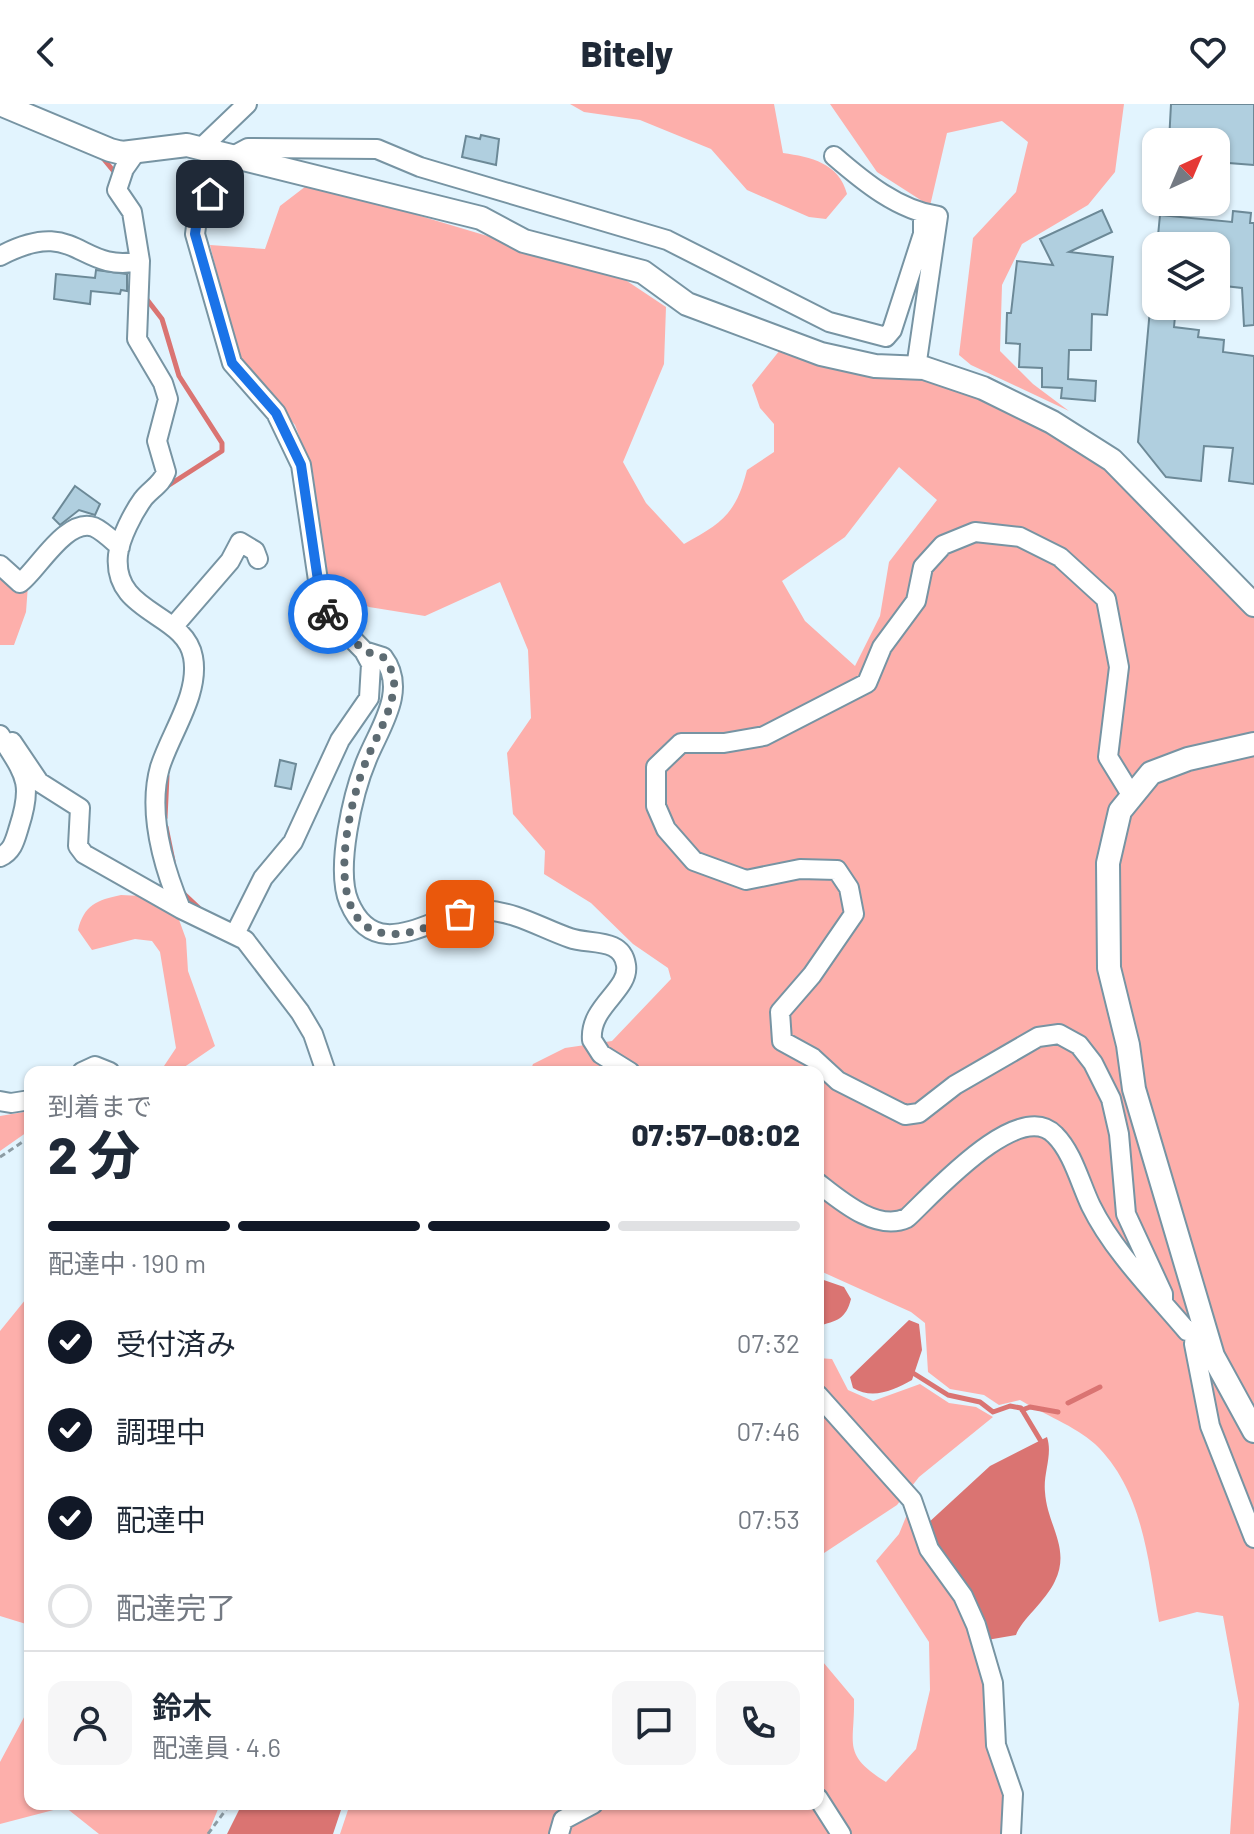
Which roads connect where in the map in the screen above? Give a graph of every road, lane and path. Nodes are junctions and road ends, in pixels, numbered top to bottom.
1 (0, 104) edge
2 (247, 104) edge
3 (201, 148) junction
4 (136, 152) junction
5 (233, 156) junction
6 (834, 156) dead end
7 (923, 214) junction
8 (0, 256) edge
9 (140, 261) junction
10 (916, 368) junction
11 (120, 547) junction
12 (258, 559) dead end
13 (0, 565) edge
14 (1254, 605) edge
15 (175, 624) junction
16 (364, 651) junction
17 (3, 740) edge
18 (1254, 744) edge
19 (1132, 796) junction
20 (0, 857) edge
21 (181, 909) junction
22 (238, 929) junction
23 (324, 1066) edge
24 (620, 1066) edge
25 (822, 1066) edge
26 (824, 1068) edge
27 (24, 1100) edge
28 (0, 1101) edge
29 (24, 1141) edge
30 (0, 1157) edge
31 (824, 1187) edge
32 (1163, 1303) junction
33 (1200, 1331) junction
34 (824, 1402) edge
35 (1254, 1431) edge
36 (1254, 1538) edge
37 (824, 1807) edge
38 (226, 1810) edge
39 (582, 1810) edge
40 (208, 1834) edge
41 (559, 1834) edge
42 (841, 1834) edge
43 (1011, 1834) edge

1 - 4 street
2 - 3 street
3 - 4 street
3 - 5 street
4 - 9 street
5 - 7 street
5 - 10 street
5 - 16 street
6 - 7 street
7 - 10 street
8 - 9 street
9 - 11 street
10 - 14 street
11 - 13 street
11 - 15 street
12 - 15 street
15 - 21 street
16 - 22 street
16 - 24 street
17 - 20 street
17 - 21 street
18 - 19 street
19 - 25 street
19 - 33 street
21 - 22 street
22 - 23 street
26 - 32 street
27 - 28 street
29 - 30 path
31 - 32 street
32 - 33 street
33 - 35 street
33 - 36 street
34 - 43 street
37 - 42 street
38 - 40 path
39 - 41 street

